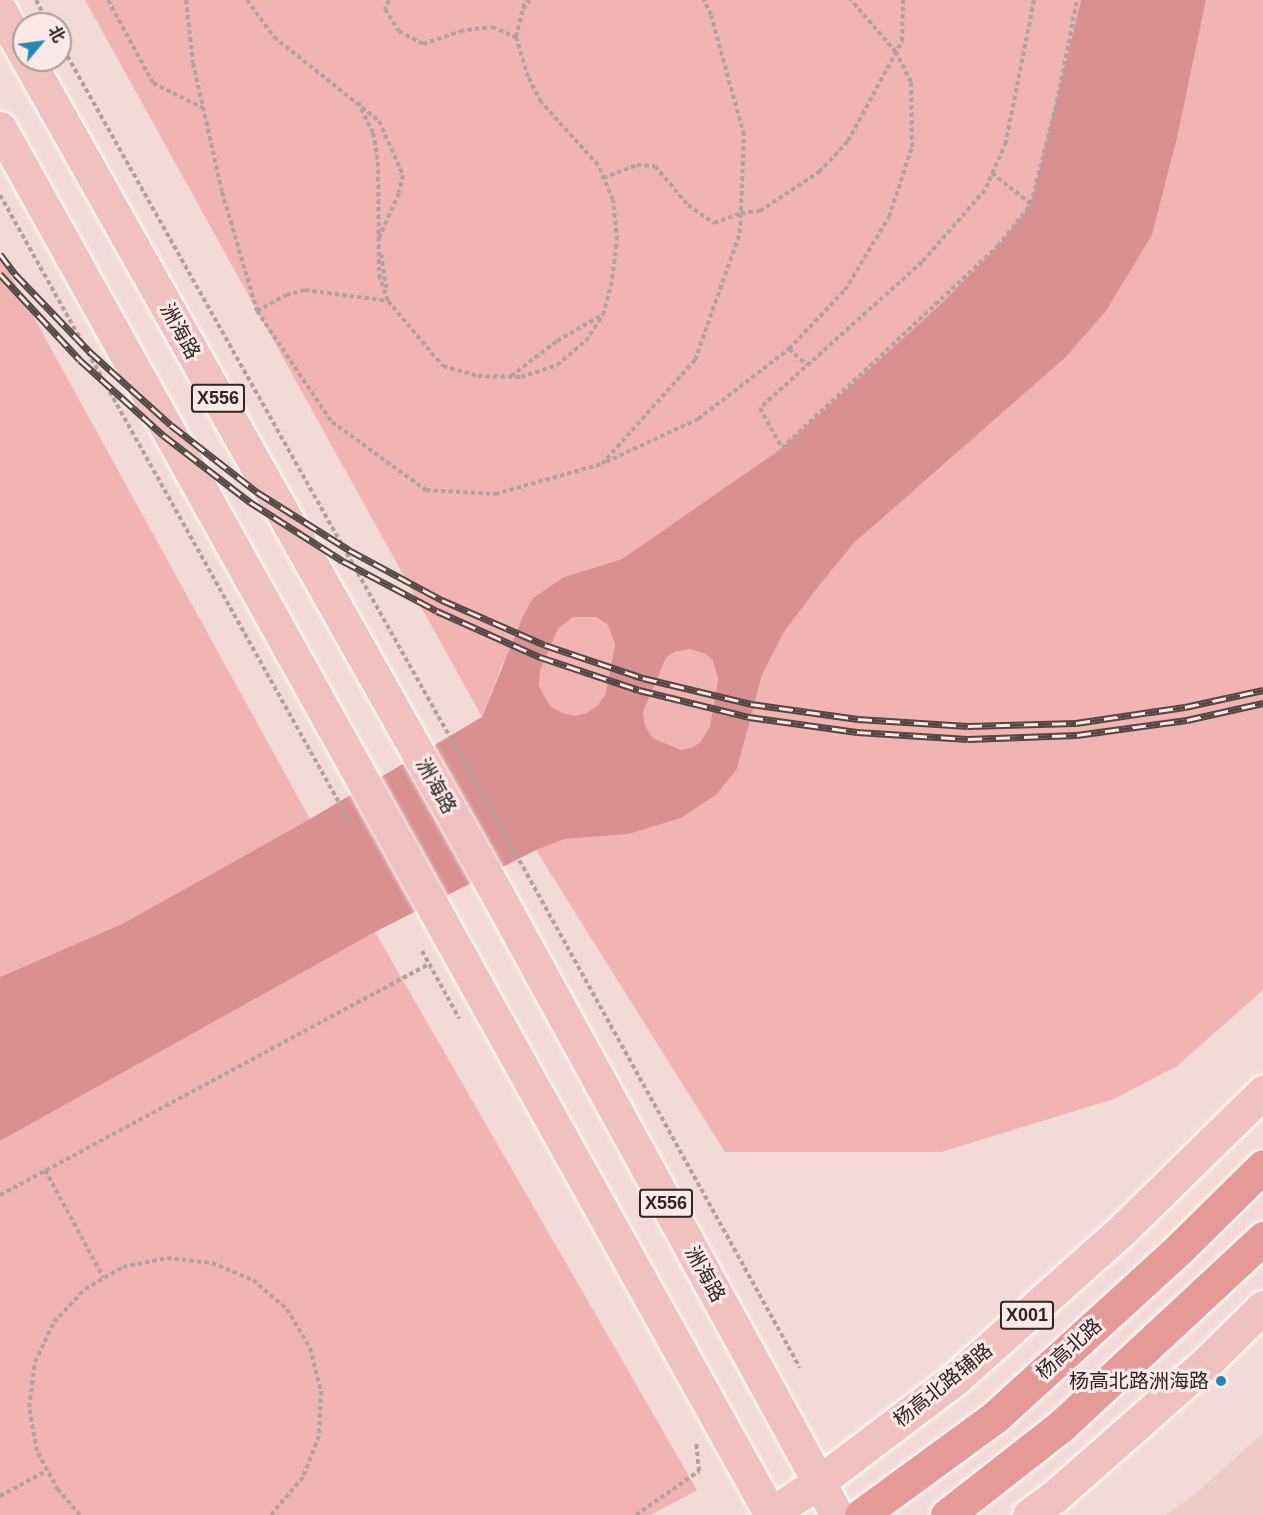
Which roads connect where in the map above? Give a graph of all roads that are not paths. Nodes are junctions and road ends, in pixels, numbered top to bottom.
1 (0, 10) edge
2 (12, 32) edge
3 (35, 72) edge
4 (0, 128) edge
5 (1263, 1092) edge
6 (1263, 1166) edge
7 (1263, 1238) edge
8 (1263, 1307) edge
9 (819, 1482) junction
10 (770, 1515) edge
11 (837, 1515) edge
12 (861, 1515) edge
13 (947, 1515) edge
14 (1029, 1515) edge

1 - 2 main road
3 - 9 main road, 洲海路 / X556
4 - 10 main road, X556
5 - 9 main road, 杨高北路辅路 / X001
6 - 12 highway, 杨高北路 / X001
7 - 13 highway
8 - 14 main road
9 - 10 main road, 杨高北路辅路 / X001
9 - 11 main road, 洲海路 / X556

